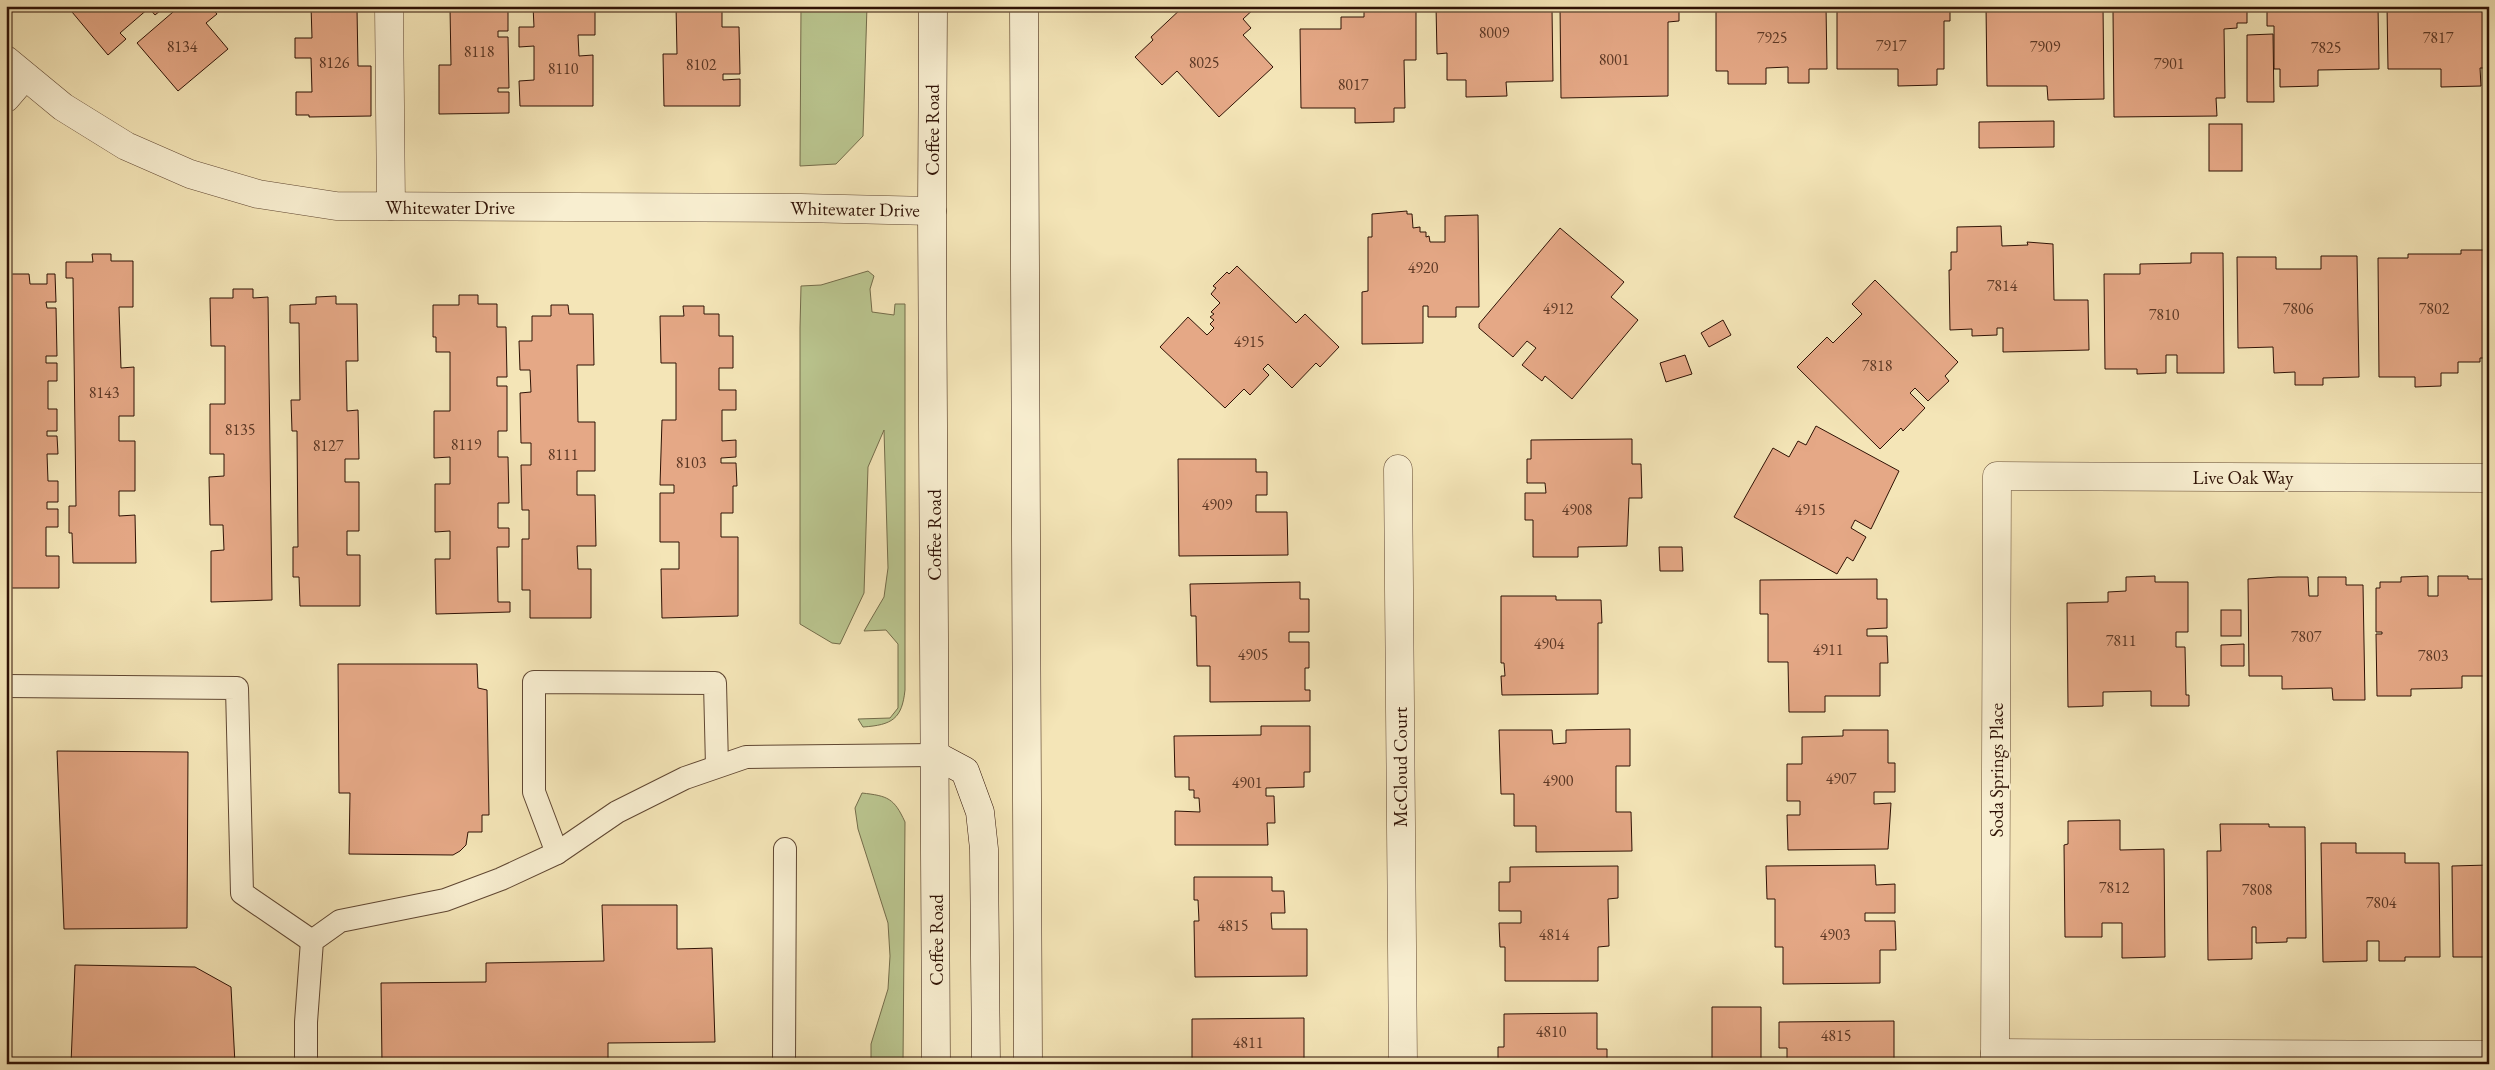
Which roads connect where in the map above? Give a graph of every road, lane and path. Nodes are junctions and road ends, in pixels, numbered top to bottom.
1 (389, 6) edge
2 (933, 6) edge
3 (1024, 6) edge
4 (15, 68) edge
5 (6, 98) edge
6 (390, 206) junction
7 (932, 211) junction
8 (1398, 469) dead end
9 (1997, 476) joint
10 (2489, 478) edge
11 (6, 686) edge
12 (935, 755) junction
13 (717, 766) junction
14 (785, 848) dead end
15 (557, 852) junction
16 (312, 941) junction
17 (2489, 1055) edge
18 (1995, 1058) edge
19 (306, 1064) edge
20 (784, 1064) edge
21 (936, 1064) edge
22 (986, 1064) edge
23 (1028, 1064) edge
24 (1402, 1064) edge

1 - 6 street
2 - 7 street, Coffee Road
3 - 23 street
4 - 5 street
4 - 6 street, Whitewater Drive
6 - 7 street, Whitewater Drive
7 - 12 street, Coffee Road
8 - 24 street, McCloud Court
9 - 10 street, Live Oak Way
9 - 18 street, Soda Springs Place
11 - 16 lane
12 - 13 lane
12 - 21 street, Coffee Road
12 - 22 street
13 - 15 lane
13 - 15 lane
14 - 20 lane
15 - 16 lane
16 - 19 lane
17 - 18 street

